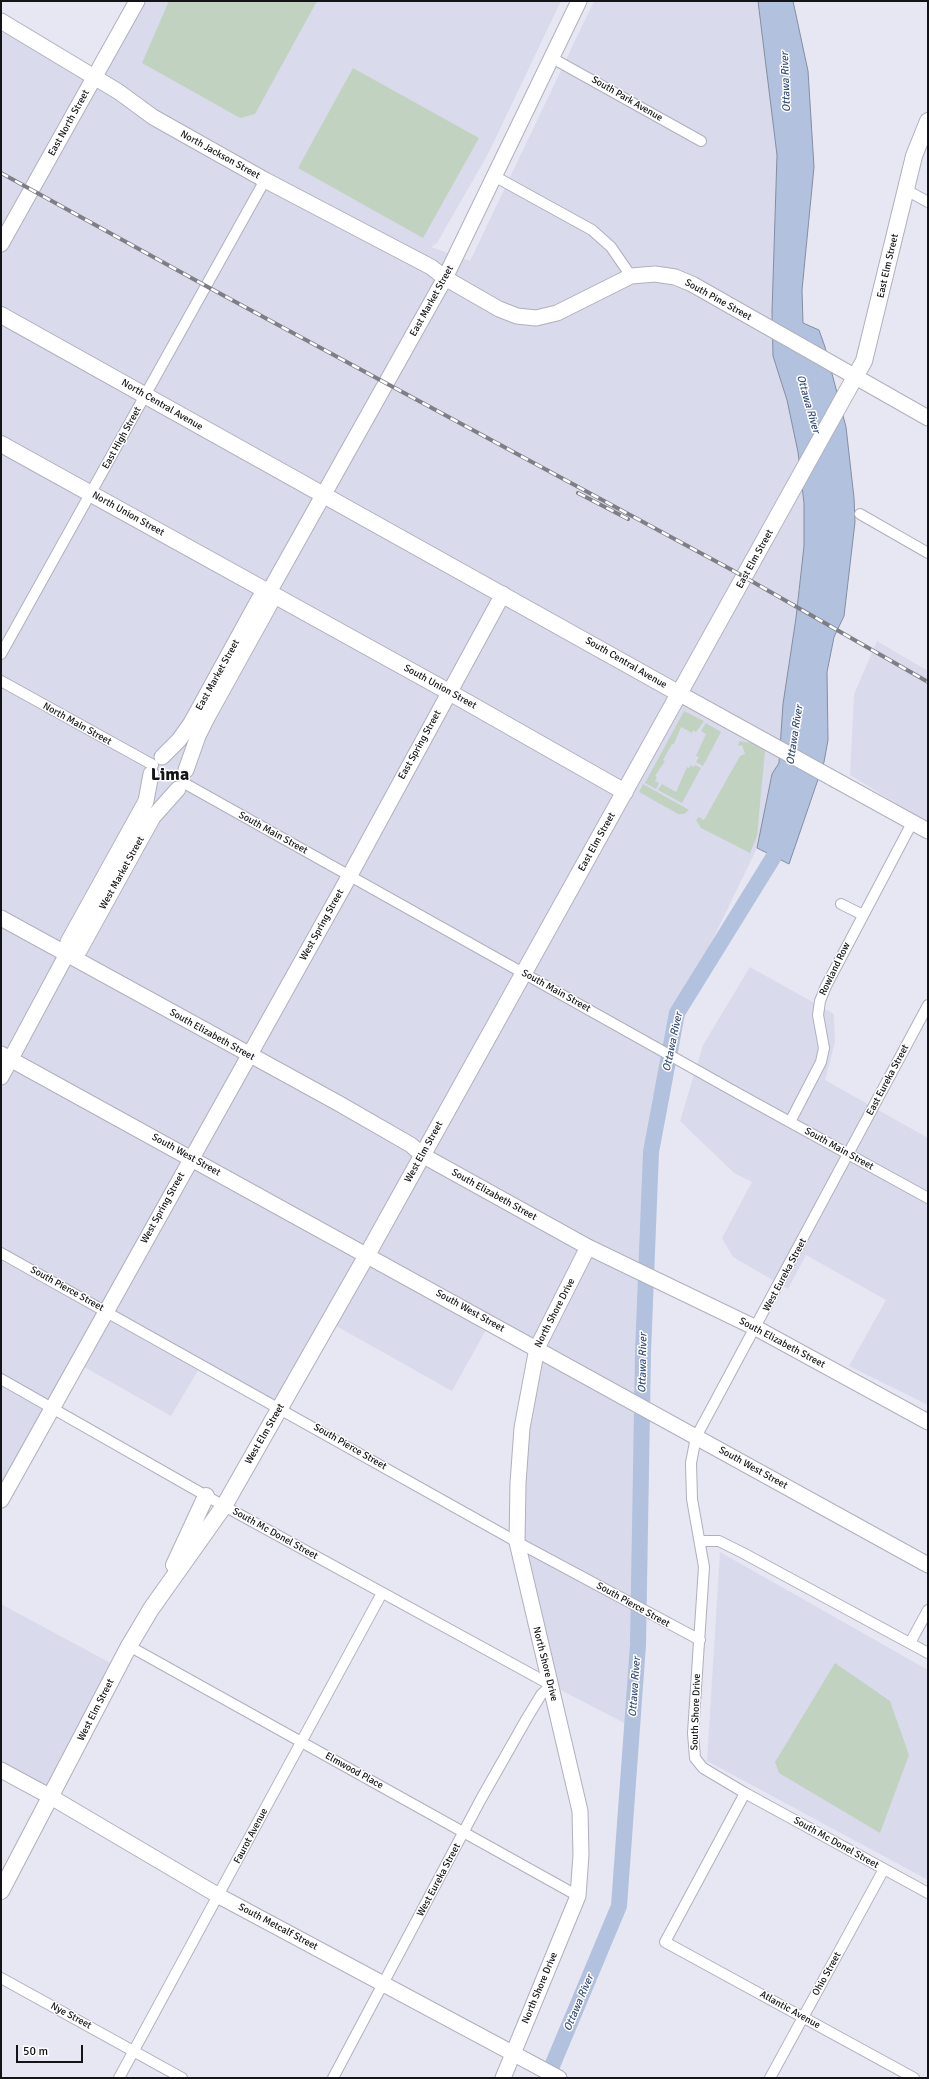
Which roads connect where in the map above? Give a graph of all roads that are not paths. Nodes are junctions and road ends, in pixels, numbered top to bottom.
1 (137, 1) edge
2 (579, 1) edge
3 (1, 21) edge
4 (552, 58) junction
5 (94, 77) junction
6 (928, 121) edge
7 (701, 141) dead end
8 (494, 176) junction
9 (265, 180) junction
10 (906, 190) junction
11 (928, 202) edge
12 (1, 244) edge
13 (631, 276) junction
14 (445, 278) junction
15 (1, 315) edge
16 (855, 377) junction
17 (146, 395) junction
18 (928, 418) edge
19 (1, 444) edge
20 (91, 494) junction
21 (324, 495) junction
22 (860, 514) dead end
23 (928, 553) edge
24 (254, 584) joint
25 (269, 592) junction
26 (503, 594) junction
27 (1, 654) edge
28 (1, 681) edge
29 (449, 692) junction
30 (680, 694) junction
31 (155, 765) junction
32 (183, 781) junction
33 (625, 792) junction
34 (912, 823) junction
35 (928, 831) edge
36 (350, 875) junction
37 (841, 904) dead end
38 (863, 915) junction
39 (1, 918) edge
40 (67, 954) junction
41 (524, 974) junction
42 (928, 1005) edge
43 (6, 1056) edge
44 (249, 1056) junction
45 (1, 1077) edge
46 (790, 1122) junction
47 (422, 1155) junction
48 (849, 1155) junction
49 (191, 1158) junction
50 (928, 1198) edge
51 (588, 1247) junction
52 (1, 1253) edge
53 (367, 1255) junction
54 (106, 1310) junction
55 (756, 1328) junction
56 (537, 1348) junction
57 (1, 1379) edge
58 (53, 1407) junction
59 (280, 1407) junction
60 (928, 1422) edge
61 (696, 1437) junction
62 (206, 1496) junction
63 (1, 1500) edge
64 (224, 1506) junction
65 (701, 1541) junction
66 (517, 1542) junction
67 (928, 1565) edge
68 (169, 1584) junction
69 (382, 1593) junction
70 (928, 1610) edge
71 (700, 1640) junction
72 (910, 1643) junction
73 (129, 1646) junction
74 (928, 1653) edge
75 (551, 1685) junction
76 (301, 1742) junction
77 (1, 1770) edge
78 (745, 1793) junction
79 (51, 1797) junction
80 (464, 1832) junction
81 (884, 1869) junction
82 (1, 1891) edge
83 (928, 1893) edge
84 (219, 1896) junction
85 (578, 1896) junction
86 (1, 1978) edge
87 (384, 1983) junction
88 (803, 2018) junction
89 (134, 2051) junction
90 (512, 2054) junction
91 (119, 2078) edge
92 (182, 2078) edge
93 (333, 2078) edge
94 (503, 2078) edge
95 (558, 2078) edge
96 (770, 2078) edge
97 (914, 2078) edge

1 - 5 street, East North Street
2 - 4 street, East Market Street
3 - 5 street, North Jackson Street
4 - 7 street, South Park Avenue
4 - 8 street, East Market Street
5 - 9 street, North Jackson Street
5 - 12 street, East North Street
6 - 10 main road, East Elm Street
8 - 13 street
8 - 14 street, East Market Street
9 - 14 street, North Jackson Street
9 - 17 street, East High Street
10 - 11 street
10 - 16 main road, East Elm Street
13 - 14 street, North Jackson Street
13 - 16 street, South Pine Street
14 - 21 street, East Market Street
15 - 17 main road, North Central Avenue
16 - 18 street, South Pine Street
16 - 30 main road, East Elm Street
17 - 20 street, East High Street
17 - 21 main road, North Central Avenue
19 - 20 main road, North Union Street
20 - 24 main road, North Union Street
20 - 27 street, East High Street
21 - 25 street, East Market Street
21 - 26 main road, South Central Avenue
22 - 23 street
24 - 25 main road, South Union Street
25 - 29 main road, South Union Street
25 - 31 street, East Market Street
25 - 32 street, East Market Street
26 - 29 street, East Spring Street
26 - 30 main road, South Central Avenue
28 - 31 street, North Main Street
29 - 33 main road, South Union Street
29 - 36 street, East Spring Street
30 - 33 main road, East Elm Street
30 - 34 street, South Central Avenue
31 - 32 street
31 - 32 street
31 - 40 street, West Market Street
32 - 36 street, South Main Street
32 - 40 street, West Market Street
33 - 41 main road, East Elm Street
34 - 35 street, South Central Avenue
34 - 38 street, Rowland Row
36 - 41 street, South Main Street
36 - 44 street, West Spring Street
37 - 38 street
38 - 46 street, Rowland Row
39 - 40 street, South Elizabeth Street
40 - 43 street, West Market Street
40 - 44 street, South Elizabeth Street
41 - 46 street, South Main Street
41 - 47 main road, West Elm Street
42 - 48 street, East Eureka Street
43 - 45 street, West Market Street
43 - 49 street, South West Street
44 - 47 street, South Elizabeth Street
44 - 49 street, West Spring Street
46 - 48 street, South Main Street
47 - 51 street, South Elizabeth Street
47 - 53 main road, West Elm Street
48 - 50 street, South Main Street
48 - 55 street, West Eureka Street
49 - 53 street, South West Street
49 - 54 street, West Spring Street
51 - 55 street, South Elizabeth Street
51 - 56 street, North Shore Drive
52 - 54 street, South Pierce Street
53 - 56 street, South West Street
53 - 59 main road, West Elm Street
54 - 58 street, West Spring Street
54 - 59 street, South Pierce Street
55 - 60 street, South Elizabeth Street
55 - 61 street, West Eureka Street
56 - 61 street, South West Street
56 - 66 street, North Shore Drive
57 - 58 street, South Mc Donel Street
58 - 62 street, South Mc Donel Street
58 - 63 street, West Spring Street
59 - 64 main road, West Elm Street
59 - 66 street, South Pierce Street
61 - 65 street, South Shore Drive
61 - 67 street, South West Street
62 - 64 street, South Mc Donel Street
62 - 68 main road
64 - 68 main road, West Elm Street
64 - 69 street, South Mc Donel Street
65 - 71 street, South Shore Drive
65 - 72 street
66 - 71 street, South Pierce Street
66 - 75 street, North Shore Drive
68 - 73 main road, West Elm Street
69 - 75 street, South Mc Donel Street
69 - 76 street, Faurot Avenue
70 - 72 street
71 - 78 street, South Shore Drive
72 - 74 street
73 - 76 street, Elmwood Place
73 - 79 main road, West Elm Street
75 - 80 street, West Eureka Street
75 - 85 street, North Shore Drive
76 - 80 street, Elmwood Place
76 - 84 street, Faurot Avenue
77 - 79 street, South Metcalf Street
78 - 81 street, South Mc Donel Street
78 - 88 street, Atlantic Avenue
79 - 82 main road, West Elm Street
79 - 84 street, South Metcalf Street
80 - 85 street, Elmwood Place
80 - 87 street, West Eureka Street
81 - 83 street, South Mc Donel Street
81 - 88 street, Ohio Street
84 - 87 street, South Metcalf Street
84 - 89 street, Faurot Avenue
85 - 90 street, North Shore Drive
86 - 89 street, Nye Street
87 - 90 street, South Metcalf Street
87 - 93 street, West Eureka Street
88 - 96 street, Ohio Street
88 - 97 street, Atlantic Avenue
89 - 91 street, Faurot Avenue
89 - 92 street, Nye Street
90 - 94 street, North Shore Drive
90 - 95 street, South Metcalf Street

